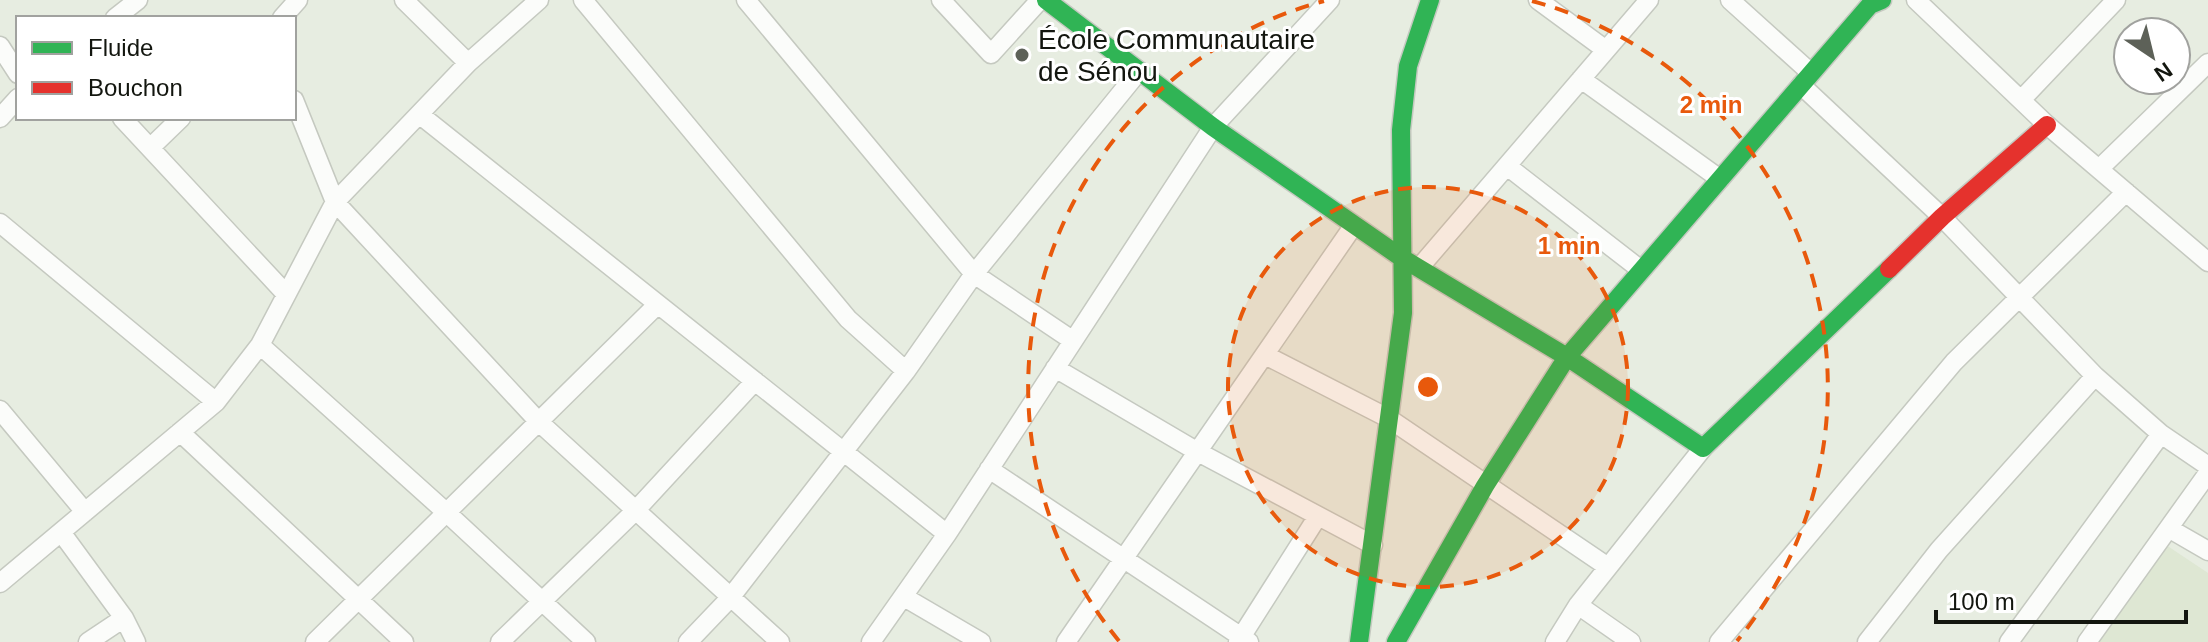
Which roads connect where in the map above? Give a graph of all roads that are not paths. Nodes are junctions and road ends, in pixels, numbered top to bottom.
1 (138, 0) edge
2 (298, 0) edge
3 (404, 0) edge
4 (539, 0) edge
5 (583, 0) edge
6 (746, 0) edge
7 (941, 0) edge
8 (1430, 0) edge
9 (1538, 0) edge
10 (1649, 0) edge
11 (1730, 0) edge
12 (1916, 0) edge
13 (2116, 0) edge
14 (1048, 1) edge
15 (1873, 2) edge
16 (1322, 3) edge
17 (118, 16) edge
18 (284, 16) edge
19 (0, 46) edge
20 (1606, 50) junction
21 (468, 63) junction
22 (2208, 63) edge
23 (16, 71) edge
24 (1139, 71) junction
25 (1581, 79) junction
26 (1806, 79) junction
27 (16, 100) edge
28 (2021, 100) junction
29 (296, 105) edge
30 (419, 114) junction
31 (0, 118) edge
32 (124, 120) edge
33 (179, 120) edge
34 (2047, 125) junction
35 (1213, 127) junction
36 (150, 148) junction
37 (1507, 166) junction
38 (2099, 169) junction
39 (1720, 179) junction
40 (2126, 192) junction
41 (335, 202) junction
42 (1942, 217) junction
43 (0, 223) edge
44 (1354, 225) junction
45 (2207, 259) edge
46 (1410, 263) junction
47 (1641, 270) junction
48 (974, 274) junction
49 (286, 294) junction
50 (2019, 298) junction
51 (658, 304) junction
52 (1072, 340) junction
53 (260, 345) junction
54 (1265, 355) junction
55 (1567, 357) junction
56 (1055, 368) junction
57 (906, 371) junction
58 (2095, 376) junction
59 (755, 381) junction
60 (216, 402) junction
61 (0, 410) edge
62 (1388, 418) junction
63 (539, 422) junction
64 (180, 432) junction
65 (2161, 434) junction
66 (1703, 448) junction
67 (843, 451) junction
68 (1198, 452) junction
69 (2208, 466) edge
70 (989, 469) junction
71 (2208, 473) edge
72 (1485, 486) junction
73 (635, 511) junction
74 (85, 512) junction
75 (447, 513) junction
76 (1318, 516) junction
77 (2170, 529) junction
78 (61, 532) junction
79 (947, 534) junction
80 (1373, 545) junction
81 (2208, 551) edge
82 (1124, 559) junction
83 (1608, 567) junction
84 (0, 583) edge
85 (904, 597) junction
86 (730, 598) junction
87 (358, 599) junction
88 (542, 601) junction
89 (1578, 605) junction
90 (124, 618) junction
91 (1243, 640) edge
92 (88, 642) edge
93 (136, 642) edge
94 (315, 642) edge
95 (404, 642) edge
96 (500, 642) edge
97 (586, 642) edge
98 (688, 642) edge
99 (780, 642) edge
100 (871, 642) edge
101 (981, 642) edge
102 (1066, 642) edge
103 (1359, 642) edge
104 (1396, 642) edge
105 (1555, 642) edge
106 (1631, 642) edge
107 (1719, 642) edge
108 (1867, 642) edge
109 (2009, 642) edge
110 (2087, 642) edge

1 - 17 street
2 - 18 street
3 - 21 street
4 - 21 street
5 - 57 street
6 - 48 street
7 - 14 street
8 - 46 street
9 - 20 street
10 - 20 street
11 - 26 street
12 - 28 street
13 - 28 street
14 - 24 street
15 - 26 street
16 - 35 street
19 - 23 street
20 - 25 street
21 - 30 street
22 - 38 street
24 - 35 street
24 - 48 street
25 - 37 street
25 - 39 street
26 - 39 street
26 - 42 street
27 - 31 street
28 - 34 street
29 - 41 street
30 - 41 street
30 - 51 street
32 - 36 street
33 - 36 street
34 - 38 street
34 - 42 street
35 - 44 street
35 - 52 street
36 - 49 street
37 - 46 street
37 - 47 street
38 - 40 street
39 - 47 street
40 - 45 street
40 - 50 street
41 - 49 street
41 - 63 street
42 - 50 street
42 - 66 street
43 - 60 street
44 - 46 street
44 - 54 street
46 - 55 street
46 - 62 street
47 - 55 street
48 - 52 street
48 - 57 street
49 - 53 street
50 - 58 street
50 - 107 street
51 - 59 street
51 - 63 street
52 - 56 street
53 - 60 street
53 - 75 street
54 - 62 street
54 - 68 street
55 - 66 street
55 - 72 street
56 - 68 street
56 - 70 street
57 - 67 street
58 - 65 street
58 - 108 street
59 - 67 street
59 - 73 street
60 - 64 street
61 - 74 street
62 - 72 street
62 - 80 street
63 - 73 street
63 - 75 street
64 - 74 street
64 - 87 street
65 - 69 street
65 - 109 street
66 - 83 street
67 - 79 street
67 - 86 street
68 - 76 street
68 - 82 street
70 - 79 street
70 - 82 street
71 - 77 street
72 - 83 street
72 - 104 street
73 - 86 street
73 - 88 street
74 - 78 street
75 - 87 street
75 - 88 street
76 - 80 street
76 - 91 street
77 - 81 street
77 - 110 street
78 - 84 street
78 - 90 street
79 - 85 street
80 - 103 street
82 - 91 street
82 - 102 street
83 - 89 street
85 - 100 street
85 - 101 street
86 - 98 street
86 - 99 street
87 - 94 street
87 - 95 street
88 - 96 street
88 - 97 street
89 - 105 street
89 - 106 street
90 - 92 street
90 - 93 street

